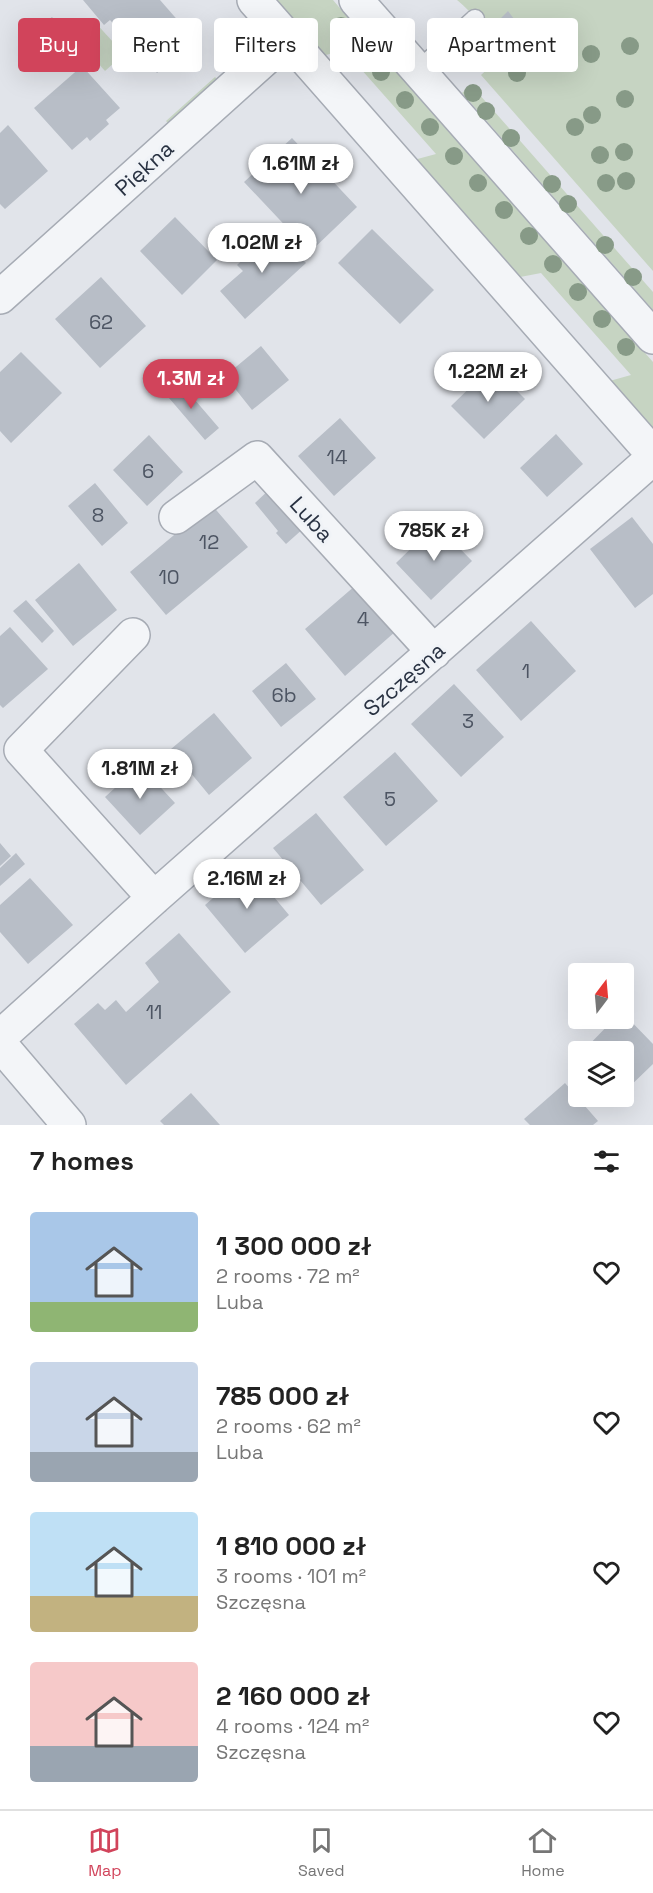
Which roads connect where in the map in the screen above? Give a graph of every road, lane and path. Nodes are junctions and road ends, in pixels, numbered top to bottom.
1 (254, 0) edge
2 (356, 0) edge
3 (270, 18) edge
4 (427, 63) edge
5 (418, 71) junction
6 (251, 72) edge
7 (317, 72) edge
8 (0, 297) edge
9 (653, 337) edge
10 (653, 456) edge
11 (176, 517) dead end
12 (133, 635) dead end
13 (434, 652) junction
14 (154, 898) junction
15 (0, 1037) edge
16 (0, 1044) edge
17 (69, 1125) edge

1 - 3 street
2 - 5 street
4 - 5 lane
5 - 9 street
6 - 8 street, Piękna
7 - 10 street
10 - 13 street, Szczęsna
11 - 13 street, Luba
12 - 14 street
13 - 14 street, Szczęsna
14 - 15 street, Szczęsna
16 - 17 street

